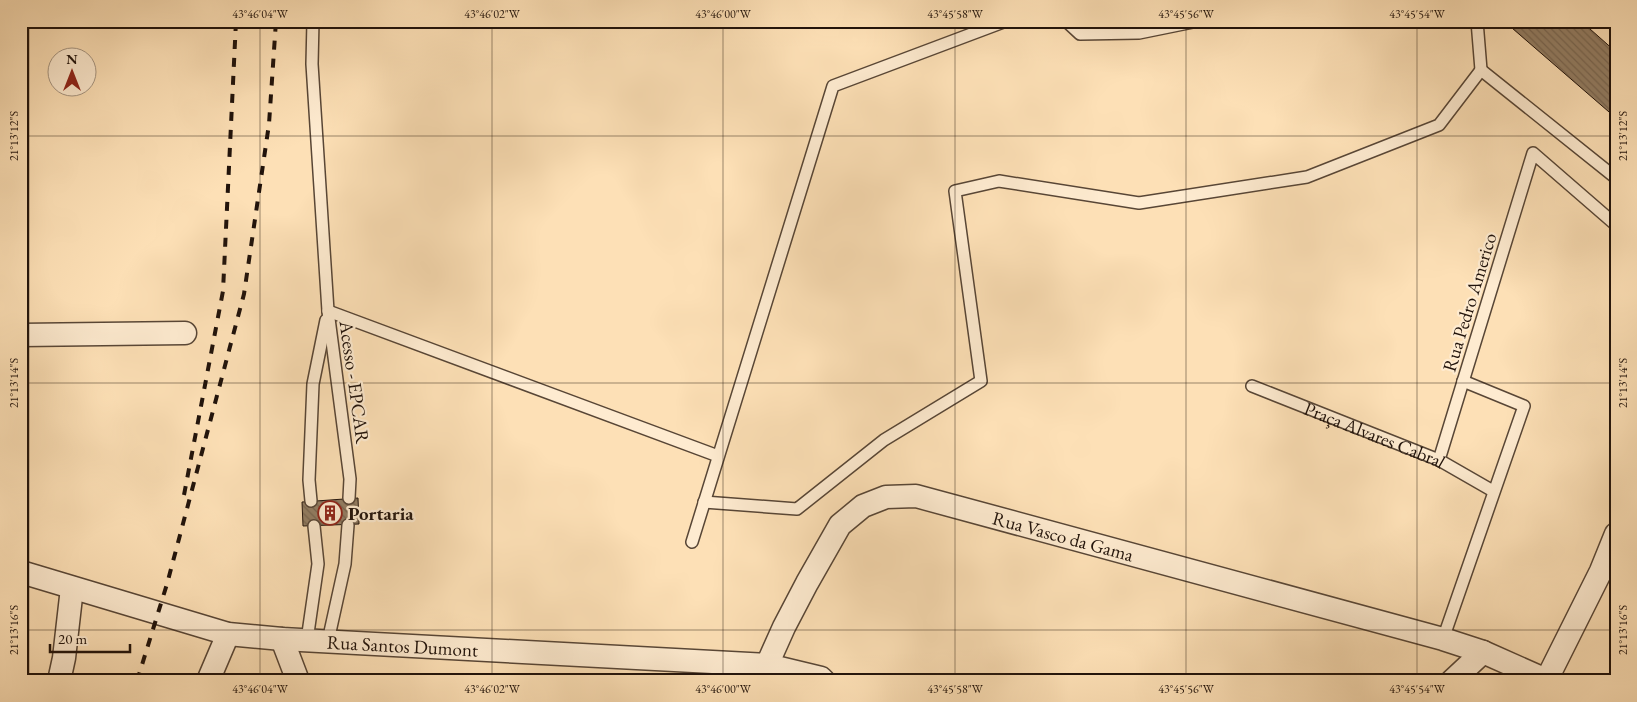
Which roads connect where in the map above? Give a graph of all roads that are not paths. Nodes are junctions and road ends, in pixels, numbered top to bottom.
1 (313, 21) edge
2 (1006, 21) edge
3 (1066, 21) edge
4 (1198, 21) edge
5 (1477, 21) edge
6 (1481, 70) junction
7 (1616, 178) edge
8 (1616, 225) edge
9 (328, 311) junction
10 (185, 333) dead end
11 (21, 335) edge
12 (1463, 381) junction
13 (1252, 386) dead end
14 (718, 456) junction
15 (1439, 460) junction
16 (1493, 491) junction
17 (349, 498) dead end
18 (311, 501) dead end
19 (704, 502) junction
20 (348, 525) dead end
21 (314, 526) dead end
22 (1616, 534) edge
23 (692, 542) dead end
24 (21, 572) edge
25 (1608, 574) edge
26 (72, 588) junction
27 (228, 634) junction
28 (282, 639) junction
29 (1443, 639) junction
30 (318, 641) junction
31 (1483, 652) junction
32 (767, 665) junction
33 (821, 680) edge
34 (1546, 680) edge
35 (59, 681) edge
36 (208, 681) edge
37 (298, 681) edge
38 (1452, 681) edge

1 - 9 lane
2 - 14 lane
3 - 4 lane
5 - 6 lane
6 - 7 lane
6 - 19 lane
8 - 12 lane, Rua Pedro Americo
9 - 14 lane
9 - 17 lane, Acesso - EPCAR
9 - 18 lane, Acesso - EPCAR
10 - 11 street
12 - 15 lane, Rua Pedro Americo
12 - 16 lane
13 - 15 lane, Praça Alvares Cabral
14 - 19 lane
15 - 16 lane, Praça Alvares Cabral
16 - 29 lane
19 - 23 lane
20 - 30 lane
21 - 30 lane
22 - 25 street
24 - 26 street, Rua Santos Dumont
25 - 34 street
26 - 27 street, Rua Santos Dumont
26 - 35 street
27 - 28 street, Rua Santos Dumont
27 - 36 street
28 - 30 street, Rua Santos Dumont
28 - 37 street
29 - 31 street
29 - 32 street, Rua Vasco da Gama
30 - 32 street, Rua Santos Dumont
31 - 34 street
31 - 38 street
32 - 33 street, Rua Santos Dumont

